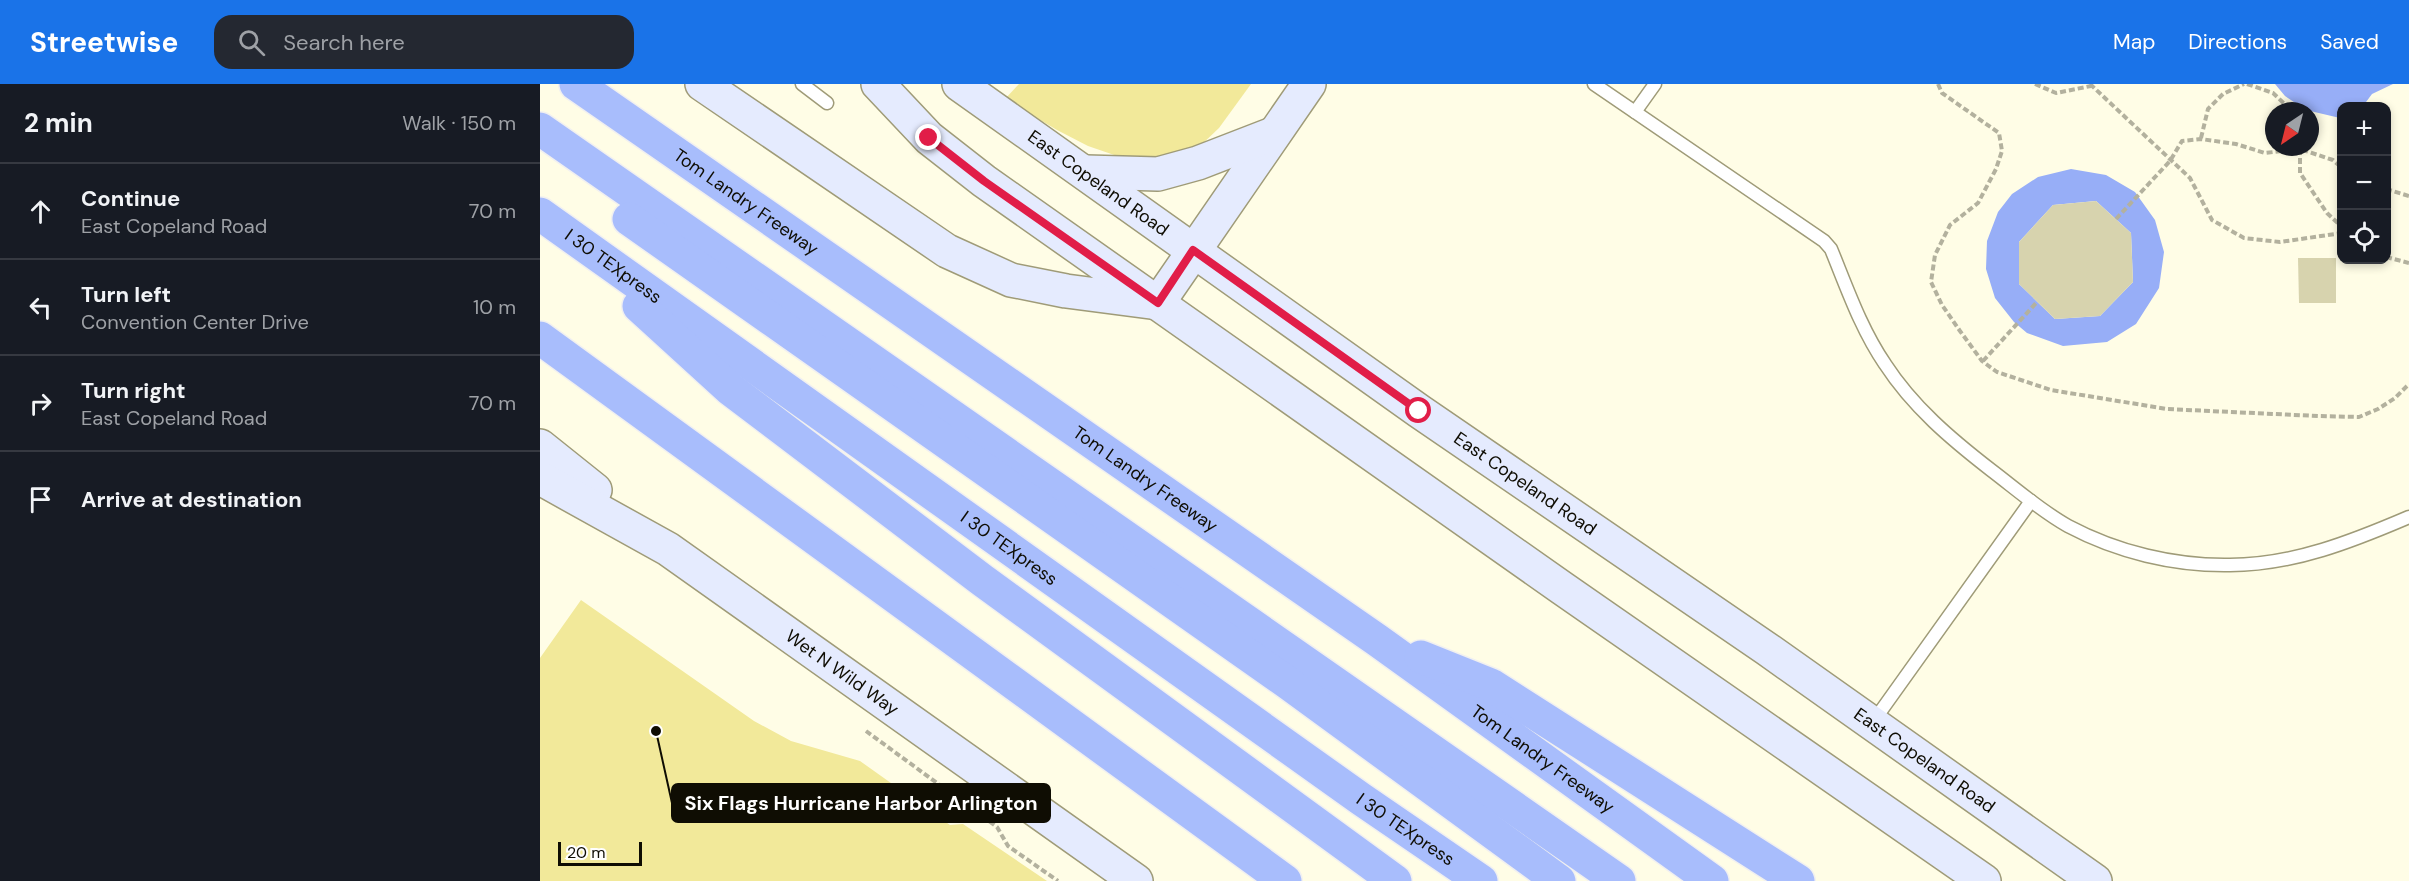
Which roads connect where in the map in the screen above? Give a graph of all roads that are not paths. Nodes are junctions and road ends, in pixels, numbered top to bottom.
1 (576, 84) edge
2 (702, 84) edge
3 (802, 84) edge
4 (878, 84) edge
5 (959, 84) edge
6 (1309, 84) edge
7 (1594, 84) edge
8 (1655, 84) edge
9 (827, 102) dead end
10 (1635, 112) junction
11 (540, 129) edge
12 (1273, 134) junction
13 (540, 157) edge
14 (1086, 172) junction
15 (540, 215) edge
16 (1193, 250) junction
17 (1158, 303) junction
18 (540, 338) edge
19 (540, 446) edge
20 (540, 478) edge
21 (2031, 501) junction
22 (2409, 517) edge
23 (668, 549) junction
24 (1377, 640) junction
25 (1873, 723) junction
26 (1136, 881) edge
27 (1285, 881) edge
28 (1395, 881) edge
29 (1481, 881) edge
30 (1559, 881) edge
31 (1619, 881) edge
32 (1712, 881) edge
33 (1798, 881) edge
34 (1983, 881) edge
35 (2095, 881) edge

1 - 24 highway, Tom Landry Freeway
2 - 17 main road
3 - 9 lane
4 - 17 main road
5 - 14 main road, East Copeland Road
6 - 12 main road
7 - 10 lane
8 - 10 lane
10 - 21 lane
11 - 31 highway
12 - 14 main road
12 - 16 main road
13 - 30 highway
14 - 16 main road, East Copeland Road
15 - 28 highway
15 - 29 highway, I 30 TEXpress
16 - 17 main road
16 - 25 main road, East Copeland Road
17 - 34 main road
18 - 27 highway
19 - 23 main road
20 - 23 main road, Wet N Wild Way
21 - 22 lane
21 - 25 lane
23 - 26 main road, Wet N Wild Way
24 - 32 highway, Tom Landry Freeway
24 - 33 highway
25 - 35 main road, East Copeland Road

